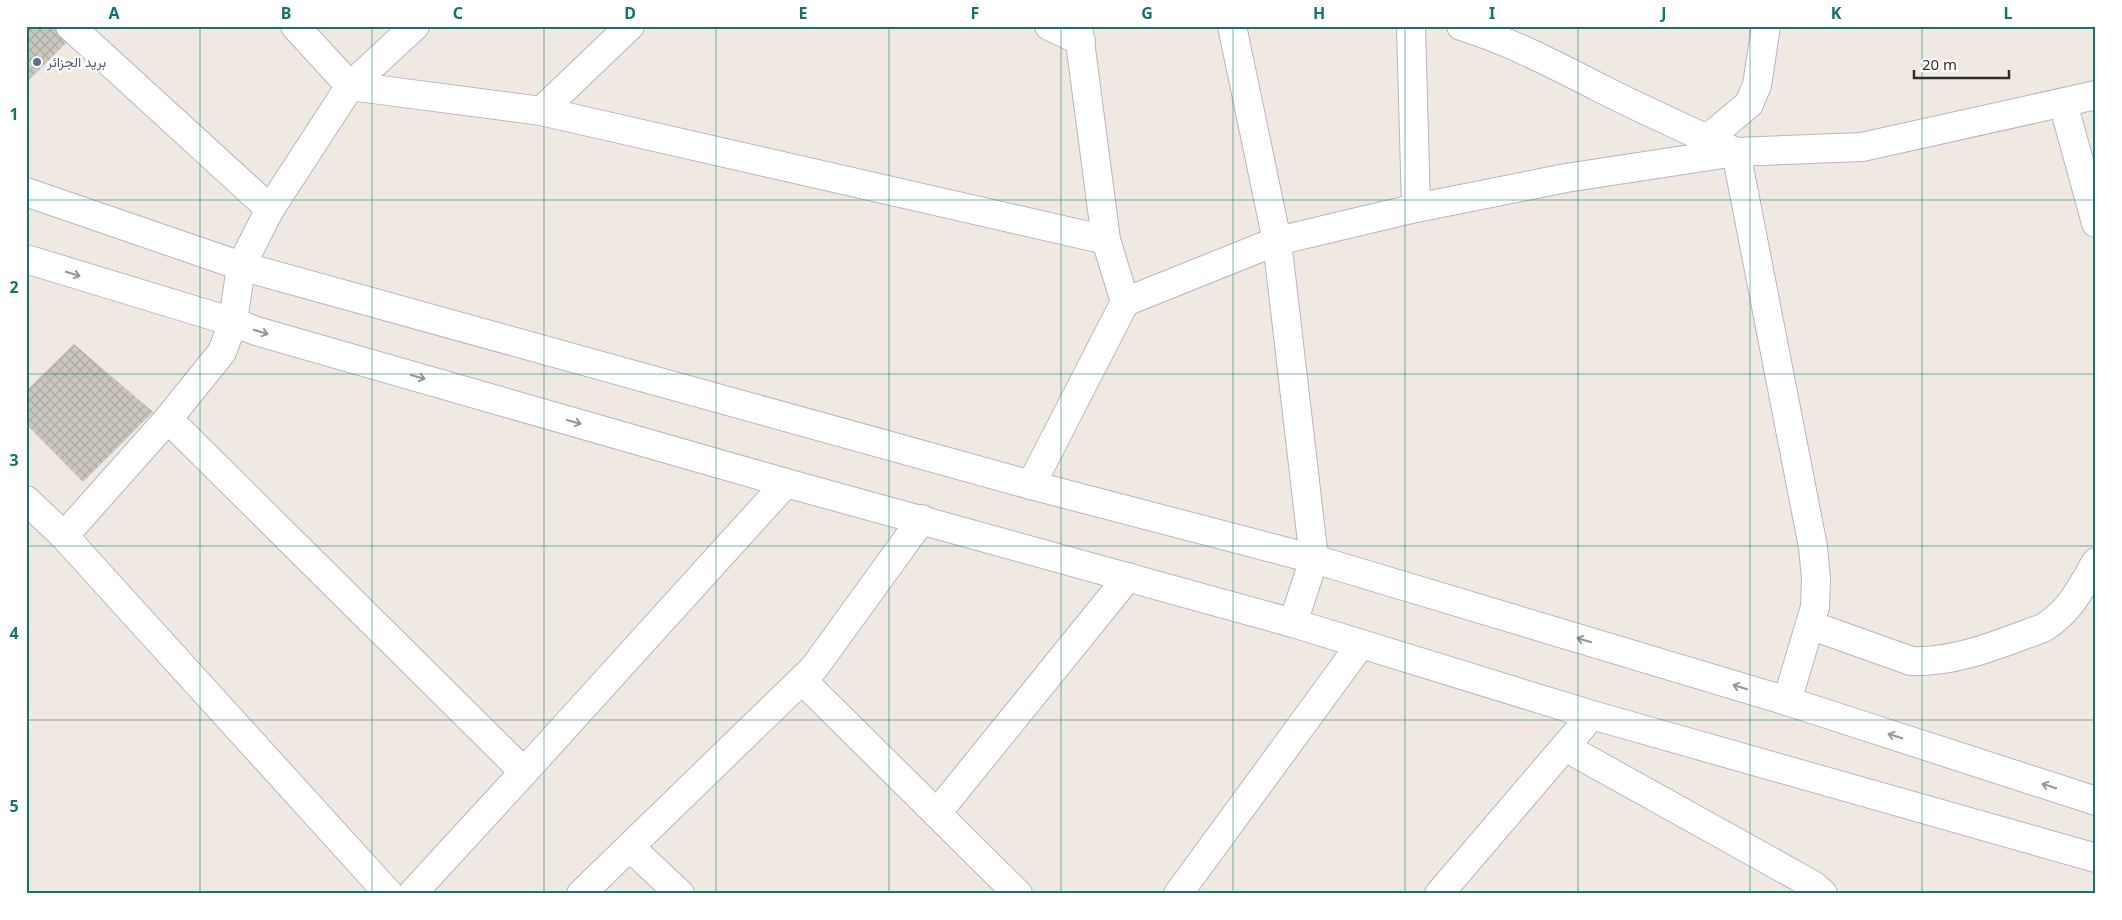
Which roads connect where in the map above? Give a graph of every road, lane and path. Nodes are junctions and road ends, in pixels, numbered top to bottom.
1 (70, 26) edge
2 (295, 26) edge
3 (415, 26) edge
4 (630, 26) edge
5 (1049, 26) edge
6 (1232, 26) edge
7 (1411, 26) edge
8 (1461, 26) edge
9 (1766, 26) edge
10 (1079, 34) edge
11 (350, 86) junction
12 (2096, 95) edge
13 (2063, 103) junction
14 (541, 111) junction
15 (1707, 139) junction
16 (1736, 152) junction
17 (26, 192) edge
18 (1416, 208) junction
19 (270, 209) junction
20 (2096, 223) edge
21 (1106, 240) junction
22 (1277, 241) junction
23 (26, 260) edge
24 (241, 266) junction
25 (1125, 302) junction
26 (233, 322) junction
27 (168, 419) junction
28 (786, 483) junction
29 (1031, 485) junction
30 (26, 500) edge
31 (922, 520) junction
32 (64, 536) junction
33 (1314, 559) junction
34 (2096, 562) edge
35 (1128, 577) junction
36 (1293, 623) junction
37 (1810, 625) junction
38 (1361, 644) junction
39 (802, 680) junction
40 (1787, 701) junction
41 (1592, 715) junction
42 (1565, 747) junction
43 (524, 772) junction
44 (2096, 801) edge
45 (936, 813) junction
46 (630, 847) junction
47 (2096, 858) edge
48 (389, 894) edge
49 (412, 894) edge
50 (581, 894) edge
51 (680, 894) edge
52 (1018, 894) edge
53 (1178, 894) edge
54 (1439, 894) edge
55 (1823, 894) edge

1 - 19 street
2 - 11 street
3 - 11 street
4 - 14 street
5 - 10 street
6 - 22 street
7 - 18 street
8 - 15 street
9 - 15 street
10 - 21 street
11 - 14 street
11 - 19 street
12 - 13 street
13 - 16 street
13 - 20 street
14 - 21 street
15 - 16 street
16 - 18 street
16 - 37 street
17 - 24 street
18 - 22 street
19 - 24 street
21 - 25 street
22 - 25 street
22 - 33 street
23 -> 26 street
24 - 26 street
24 - 29 street
25 - 29 street
26 - 27 street
26 -> 28 street
27 - 32 street
27 - 43 street
28 - 31 street
28 - 43 street
29 - 33 street
30 - 32 street
31 - 35 street
31 - 39 street
32 - 48 street
33 - 36 street
40 -> 33 street
34 - 37 street
35 - 36 street
35 - 45 street
36 - 38 street
37 - 40 street
38 - 41 street
38 - 53 street
39 - 45 street
39 - 46 street
44 -> 40 street
41 - 42 street
41 - 47 street
42 - 54 street
42 - 55 street
43 - 49 street
45 - 52 street
46 - 50 street
46 - 51 street

